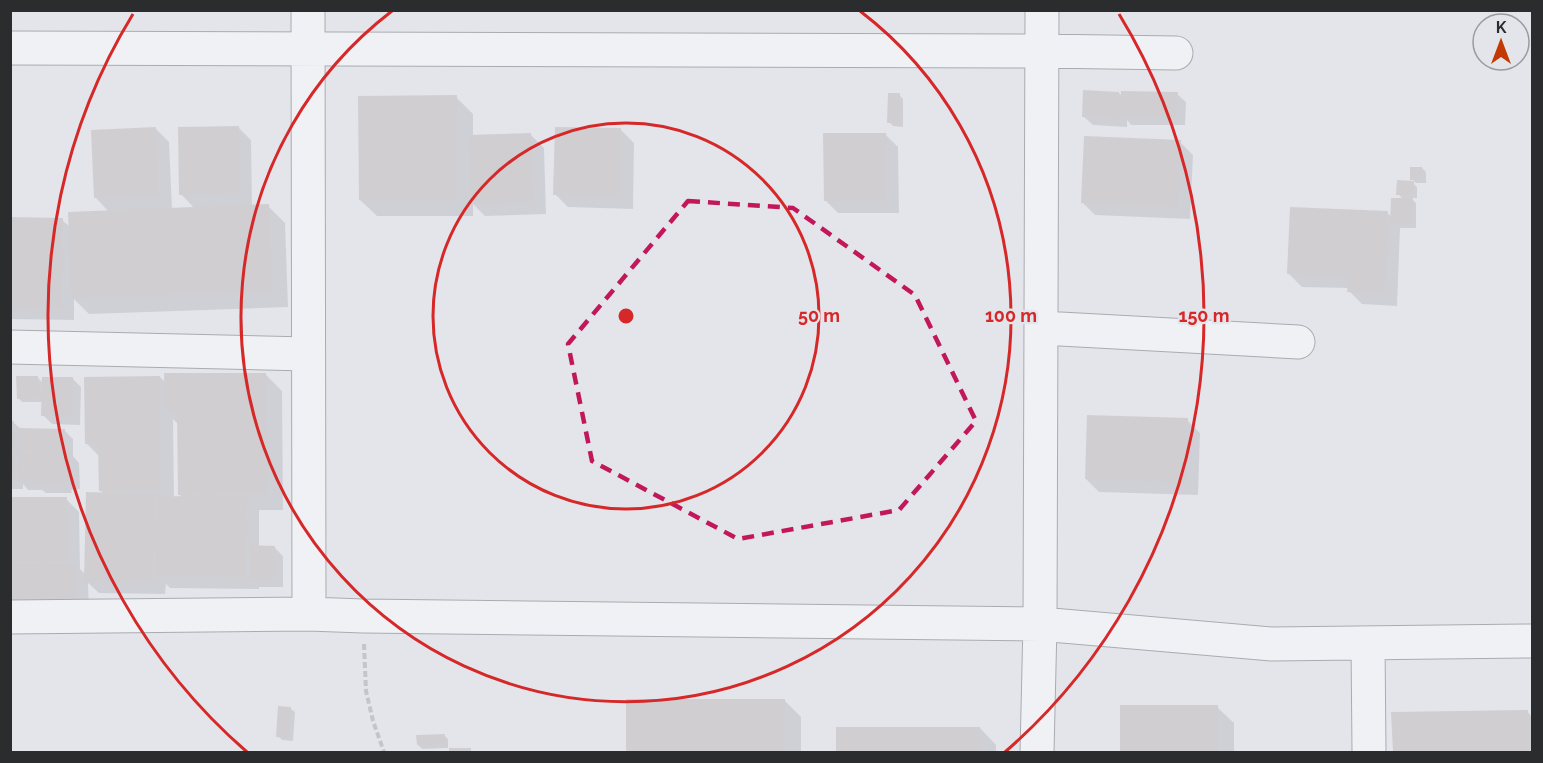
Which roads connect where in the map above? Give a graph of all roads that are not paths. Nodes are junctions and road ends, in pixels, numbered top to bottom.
1 (309, 10) edge
2 (1042, 10) edge
3 (10, 48) edge
4 (308, 49) junction
5 (1041, 51) junction
6 (1176, 53) dead end
7 (1042, 328) junction
8 (1298, 342) dead end
9 (10, 347) edge
10 (308, 354) junction
11 (309, 614) junction
12 (10, 617) edge
13 (1040, 624) junction
14 (1533, 642) edge
15 (1368, 643) junction
16 (1037, 753) edge
17 (1369, 753) edge

1 - 4 street
2 - 5 street
3 - 4 street
4 - 5 street
4 - 10 street
5 - 6 street
5 - 7 street
7 - 8 street
7 - 13 street
9 - 10 street
10 - 11 street
11 - 12 street
11 - 13 street
13 - 15 street
13 - 16 street
14 - 15 street
15 - 17 street

